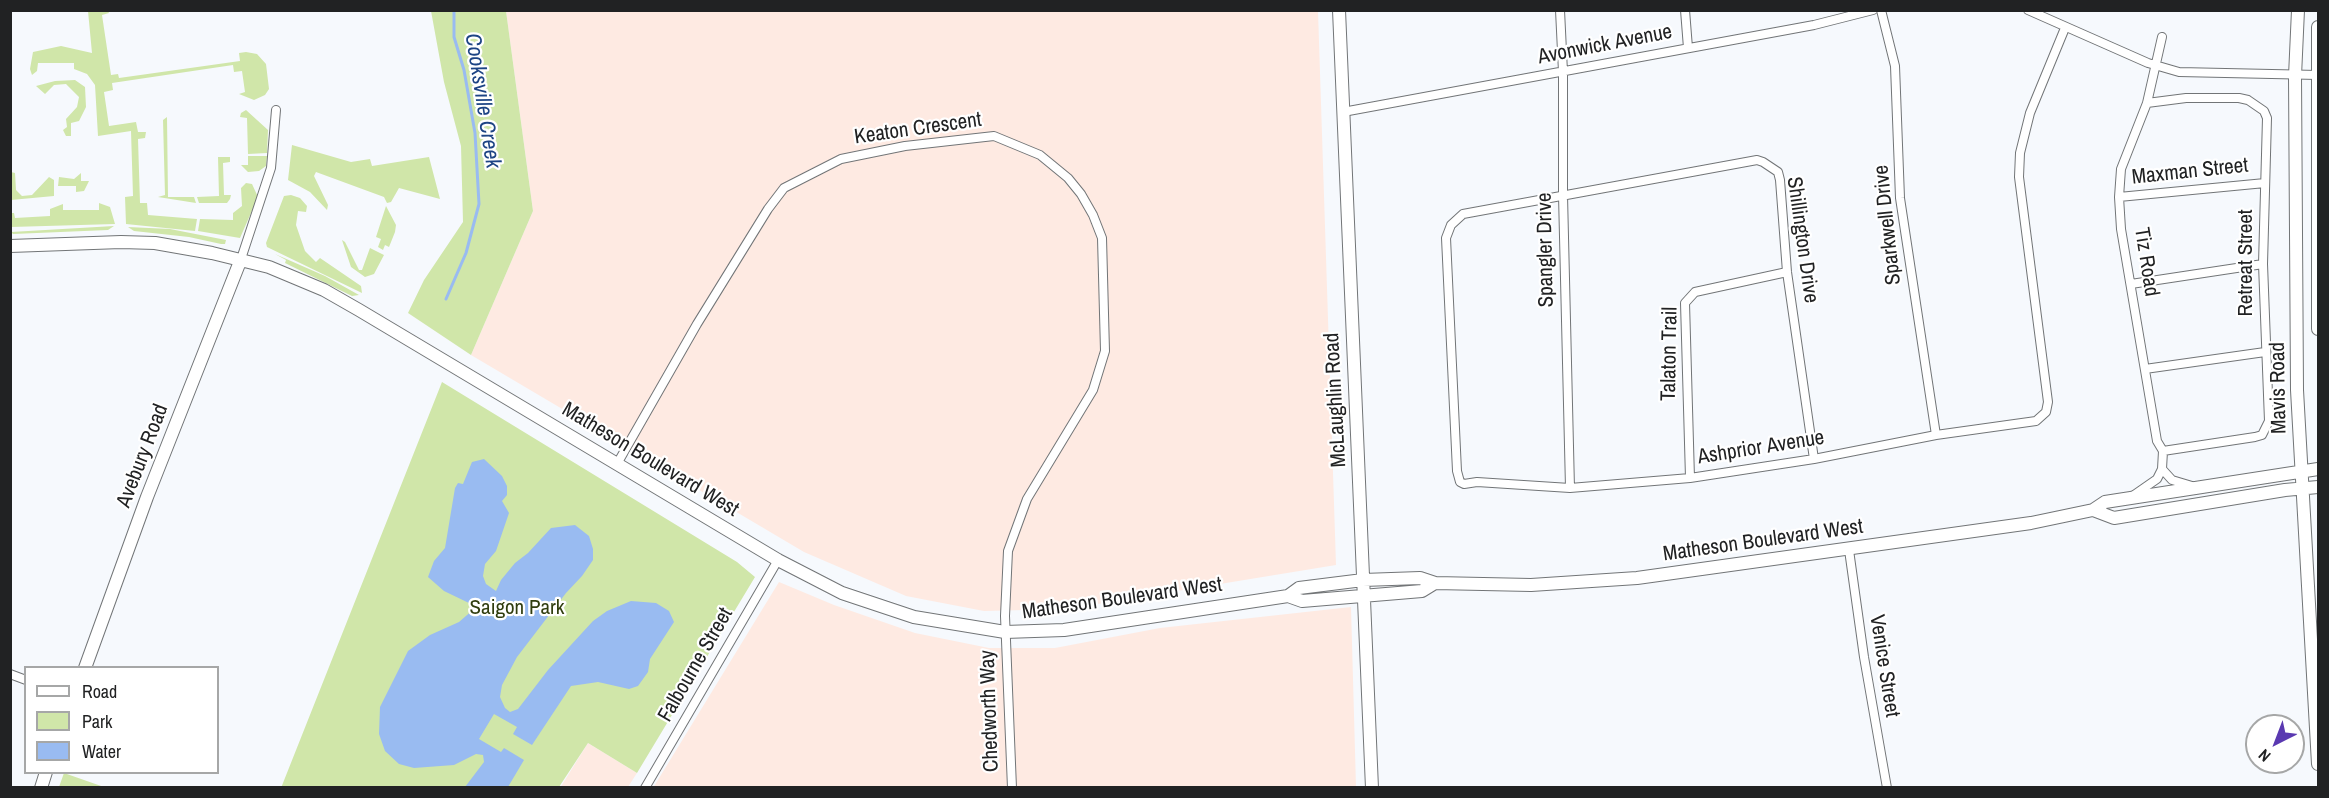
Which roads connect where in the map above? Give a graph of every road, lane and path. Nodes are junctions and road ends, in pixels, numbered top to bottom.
1 (1339, 10) edge
2 (1560, 10) edge
3 (1685, 10) edge
4 (1873, 10) edge
5 (1881, 10) edge
6 (2028, 10) edge
7 (2298, 10) edge
8 (2319, 27) edge
9 (2065, 28) junction
10 (2162, 37) dead end
11 (1688, 48) junction
12 (2156, 65) junction
13 (1563, 72) junction
14 (2318, 75) edge
15 (2295, 76) junction
16 (2146, 103) junction
17 (276, 110) dead end
18 (1343, 112) junction
19 (2265, 183) junction
20 (1563, 195) junction
21 (2119, 197) junction
22 (10, 246) edge
23 (241, 259) junction
24 (2263, 264) junction
25 (1788, 272) junction
26 (2131, 284) junction
27 (2319, 329) edge
28 (2265, 352) junction
29 (2145, 369) junction
30 (1936, 435) junction
31 (2163, 452) junction
32 (1814, 459) junction
33 (617, 464) junction
34 (2162, 469) junction
35 (2319, 469) edge
36 (2301, 470) junction
37 (1690, 478) junction
38 (2193, 486) junction
39 (2319, 487) edge
40 (1570, 488) junction
41 (2304, 488) junction
42 (2128, 499) junction
43 (2093, 510) junction
44 (1849, 550) junction
45 (778, 561) junction
46 (1363, 580) junction
47 (1435, 583) junction
48 (1364, 595) junction
49 (1288, 596) junction
50 (1005, 632) junction
51 (86, 666) edge
52 (2319, 764) edge
53 (645, 788) edge
54 (1012, 788) edge
55 (1372, 788) edge
56 (1887, 788) edge

1 - 18 street, McLaughlin Road
2 - 13 street, Spangler Drive
3 - 11 street
4 - 11 street, Avonwick Avenue
5 - 30 street, Sparkwell Drive
6 - 9 street
7 - 15 street, Mavis Road
8 - 14 street, Mavis Road
9 - 12 street
9 - 30 street, Ashprior Avenue
10 - 12 street, Tiz Road
11 - 13 street, Avonwick Avenue
12 - 15 street
12 - 16 street, Tiz Road
13 - 18 street, Avonwick Avenue
13 - 20 street, Spangler Drive
14 - 15 street
14 - 27 street, Mavis Road
15 - 36 street, Mavis Road
16 - 19 street, Retreat Street
16 - 21 street, Tiz Road
17 - 23 street
18 - 46 street, McLaughlin Road
19 - 21 street, Maxman Street
19 - 24 street, Retreat Street
20 - 25 street, Shillington Drive
20 - 40 street, Spangler Drive
20 - 40 street, Ashprior Avenue
21 - 26 street, Tiz Road
22 - 23 street, Matheson Boulevard West
23 - 33 street, Matheson Boulevard West
23 - 51 street, Avebury Road
24 - 26 street
24 - 28 street, Retreat Street
25 - 32 street, Shillington Drive
25 - 37 street, Talaton Trail
26 - 29 street, Tiz Road
28 - 29 street
28 - 31 street, Retreat Street
29 - 31 street, Tiz Road
30 - 32 street, Ashprior Avenue
31 - 34 street, Tiz Road
32 - 37 street, Ashprior Avenue
33 - 45 street, Matheson Boulevard West
33 - 50 street, Keaton Crescent
34 - 38 street
34 - 42 street
35 - 36 street, Matheson Boulevard West
36 - 38 street, Matheson Boulevard West
36 - 41 street, Mavis Road
37 - 40 street, Ashprior Avenue
38 - 42 street, Matheson Boulevard West
39 - 41 street, Matheson Boulevard West
41 - 43 street, Matheson Boulevard West
41 - 52 street, Mavis Road
42 - 43 street, Matheson Boulevard West
43 - 44 street, Matheson Boulevard West
44 - 47 street, Matheson Boulevard West
44 - 56 street, Venice Street
45 - 50 street, Matheson Boulevard West
45 - 53 street, Falbourne Street
46 - 47 street, Matheson Boulevard West
46 - 48 street, McLaughlin Road
46 - 49 street, Matheson Boulevard West
47 - 48 street, Matheson Boulevard West
48 - 49 street, Matheson Boulevard West
48 - 55 street, McLaughlin Road
49 - 50 street, Matheson Boulevard West
50 - 54 street, Chedworth Way

